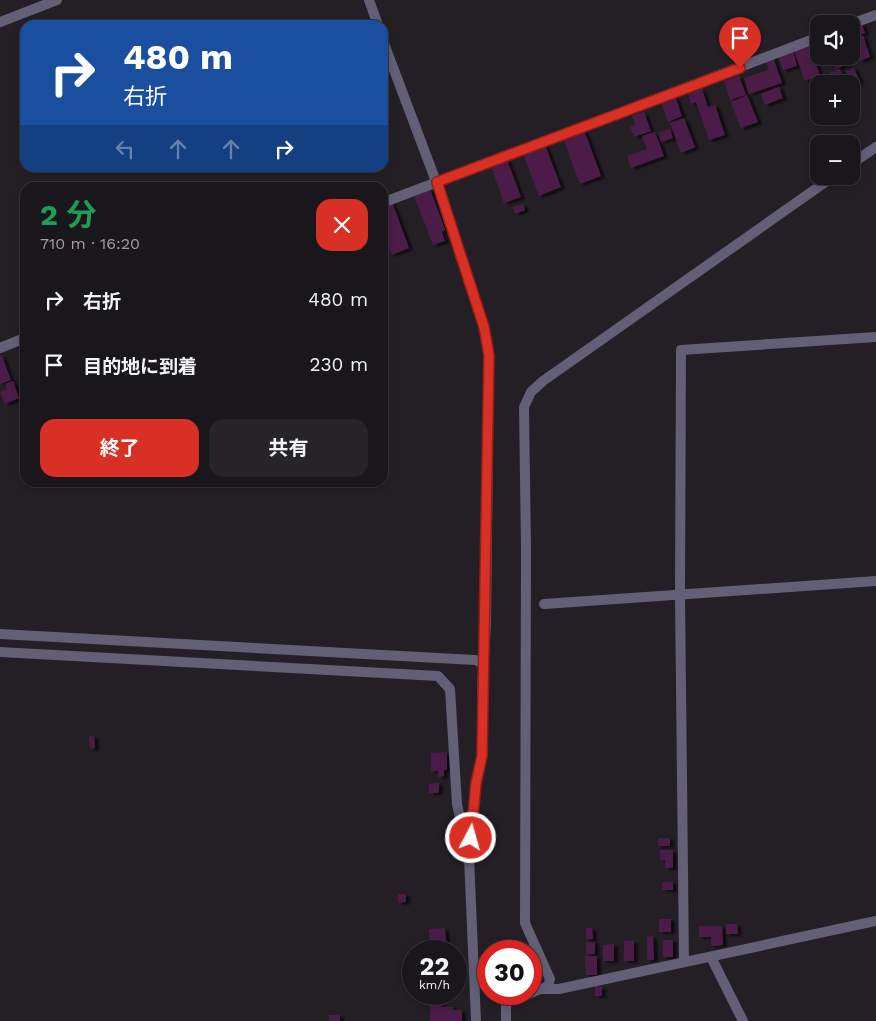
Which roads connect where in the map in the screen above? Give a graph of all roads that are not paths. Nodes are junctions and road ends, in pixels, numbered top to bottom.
1 (57, 0) edge
2 (369, 0) edge
3 (876, 15) edge
4 (376, 20) edge
5 (860, 21) edge
6 (0, 22) edge
7 (810, 40) edge
8 (388, 54) edge
9 (876, 147) edge
10 (860, 158) edge
11 (437, 182) junction
12 (821, 185) edge
13 (388, 201) edge
14 (876, 337) edge
15 (20, 340) edge
16 (0, 348) edge
17 (876, 581) edge
18 (680, 595) junction
19 (544, 604) dead end
20 (0, 634) edge
21 (0, 652) edge
22 (484, 664) junction
23 (469, 857) junction
24 (876, 921) edge
25 (533, 940) edge
26 (711, 956) junction
27 (542, 961) edge
28 (684, 962) junction
29 (542, 989) joint
30 (506, 1005) edge
31 (476, 1021) edge
32 (506, 1021) edge
33 (743, 1021) edge

1 - 6 street
2 - 4 street
3 - 5 street
7 - 11 street
8 - 11 street
9 - 10 street
11 - 13 street
11 - 22 street
12 - 25 street
14 - 18 street
15 - 16 street
17 - 18 street
18 - 19 street
18 - 28 street
20 - 22 street
21 - 23 street
22 - 23 street
23 - 31 street
24 - 26 street
26 - 28 street
26 - 33 street
27 - 29 street
28 - 29 street
30 - 32 street

